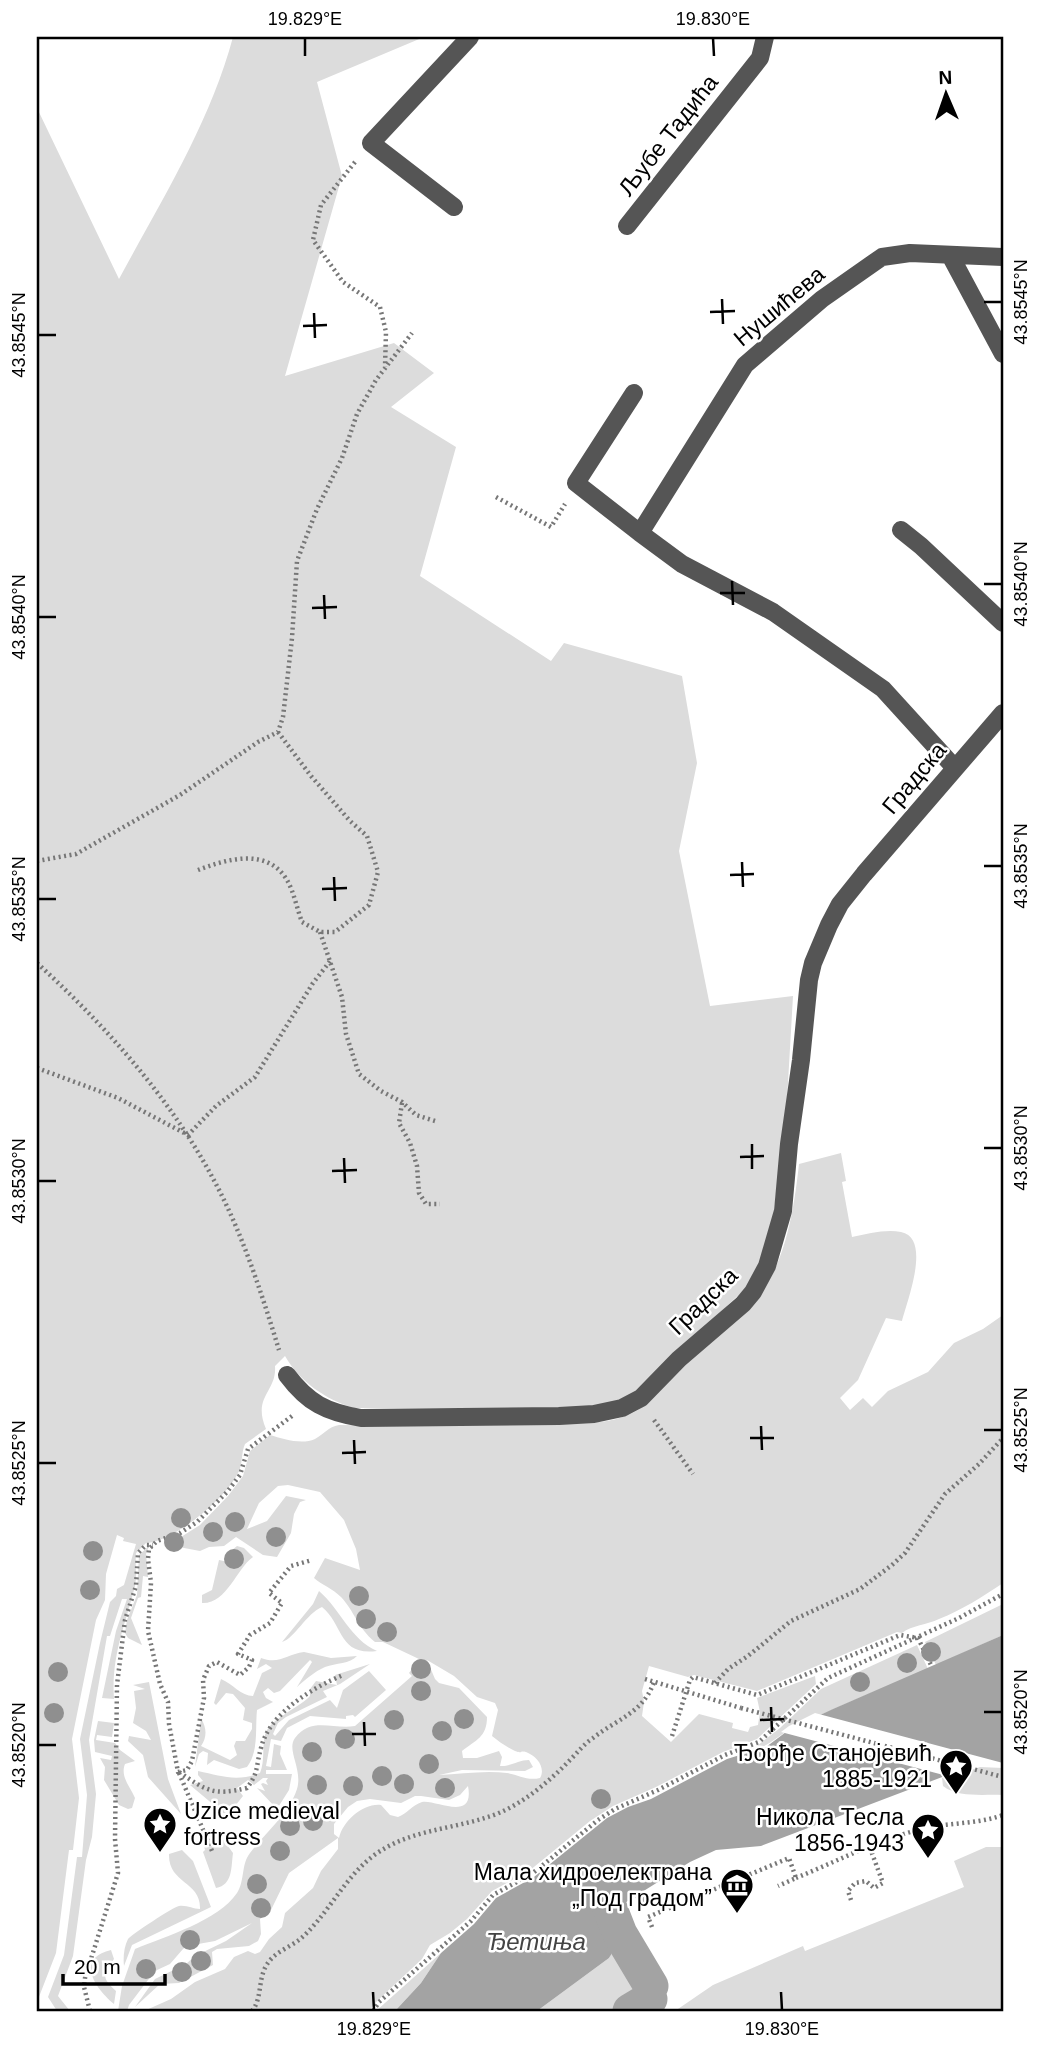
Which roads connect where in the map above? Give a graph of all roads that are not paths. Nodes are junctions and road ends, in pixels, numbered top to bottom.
1 (470, 37) edge
2 (765, 37) edge
3 (454, 207) dead end
4 (626, 226) dead end
5 (950, 255) junction
6 (1003, 257) edge
7 (1003, 354) edge
8 (634, 393) dead end
9 (901, 530) dead end
10 (640, 533) junction
11 (1003, 623) edge
12 (1003, 713) edge
13 (954, 767) junction
14 (287, 1374) road end

1 - 3 street
2 - 4 street, Љубе Тадића
5 - 6 street, Нушићева
5 - 7 street
5 - 10 street, Нушићева
8 - 10 street
9 - 11 street
10 - 13 street
12 - 13 street, Градска
13 - 14 street, Градска

